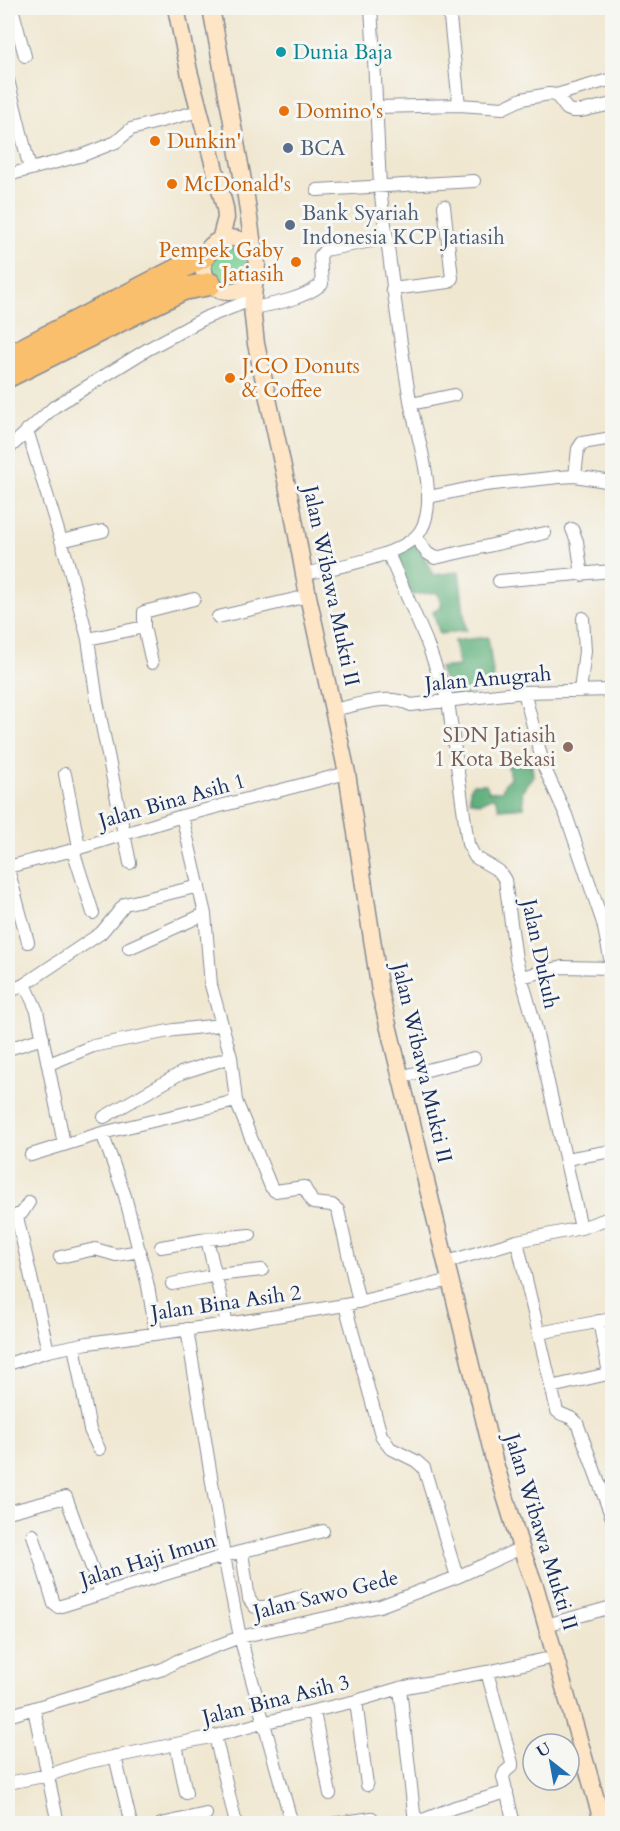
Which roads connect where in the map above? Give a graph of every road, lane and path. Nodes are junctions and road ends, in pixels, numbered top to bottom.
1 (12, 8) edge
2 (176, 8) edge
3 (211, 8) edge
4 (371, 8) edge
5 (449, 8) edge
6 (25, 56) dead end
7 (612, 79) edge
8 (8, 80) edge
9 (556, 95) junction
10 (612, 104) edge
11 (459, 105) junction
12 (378, 107) junction
13 (199, 111) junction
14 (30, 169) junction
15 (8, 175) edge
16 (474, 181) dead end
17 (380, 187) junction
18 (316, 190) dead end
19 (444, 206) dead end
20 (387, 238) junction
21 (220, 240) junction
22 (254, 252) junction
23 (204, 256) junction
24 (255, 277) junction
25 (218, 289) junction
26 (392, 289) junction
27 (251, 304) junction
28 (8, 357) edge
29 (8, 376) edge
30 (454, 395) dead end
31 (411, 404) junction
32 (27, 430) junction
33 (612, 438) edge
34 (8, 449) edge
35 (575, 476) junction
36 (612, 482) edge
37 (429, 497) junction
38 (572, 529) dead end
39 (103, 531) dead end
40 (545, 533) dead end
41 (416, 537) junction
42 (61, 541) junction
43 (388, 553) junction
44 (612, 571) edge
45 (304, 574) junction
46 (582, 575) junction
47 (499, 581) dead end
48 (308, 596) junction
49 (194, 599) dead end
50 (218, 617) dead end
51 (583, 618) dead end
52 (144, 627) junction
53 (88, 639) junction
54 (152, 663) dead end
55 (612, 690) edge
56 (580, 691) junction
57 (524, 692) junction
58 (448, 701) junction
59 (333, 710) junction
60 (346, 773) junction
61 (64, 774) dead end
62 (182, 816) junction
63 (123, 835) junction
64 (76, 849) junction
65 (130, 863) dead end
66 (8, 868) edge
67 (199, 886) junction
68 (93, 913) dead end
69 (205, 914) junction
70 (28, 942) dead end
71 (129, 948) dead end
72 (612, 968) edge
73 (521, 977) junction
74 (25, 984) junction
75 (8, 988) edge
76 (221, 1024) junction
77 (43, 1038) junction
78 (8, 1049) edge
79 (231, 1057) junction
80 (474, 1058) dead end
81 (49, 1064) junction
82 (400, 1077) junction
83 (236, 1101) junction
84 (104, 1117) dead end
85 (102, 1133) junction
86 (64, 1144) junction
87 (612, 1151) edge
88 (31, 1155) dead end
89 (566, 1159) junction
90 (28, 1202) dead end
91 (612, 1217) edge
92 (12, 1218) edge
93 (581, 1228) junction
94 (250, 1235) dead end
95 (207, 1239) junction
96 (517, 1241) junction
97 (161, 1247) dead end
98 (140, 1251) junction
99 (60, 1257) dead end
100 (447, 1262) junction
101 (262, 1270) dead end
102 (216, 1275) junction
103 (451, 1280) junction
104 (172, 1284) dead end
105 (359, 1302) junction
106 (345, 1305) junction
107 (612, 1319) edge
108 (599, 1321) junction
109 (227, 1324) junction
110 (187, 1329) junction
111 (156, 1333) junction
112 (541, 1333) junction
113 (74, 1346) junction
114 (48, 1351) junction
115 (8, 1364) edge
116 (610, 1371) edge
117 (553, 1383) junction
118 (99, 1449) dead end
119 (8, 1512) edge
120 (612, 1518) edge
121 (323, 1531) dead end
122 (33, 1535) dead end
123 (521, 1548) junction
124 (242, 1553) junction
125 (224, 1556) junction
126 (457, 1577) junction
127 (101, 1593) junction
128 (302, 1596) dead end
129 (612, 1607) edge
130 (546, 1625) junction
131 (240, 1637) junction
132 (555, 1657) junction
133 (487, 1672) junction
134 (400, 1688) junction
135 (356, 1701) junction
136 (34, 1709) junction
137 (314, 1712) junction
138 (8, 1716) edge
139 (262, 1723) junction
140 (215, 1736) junction
141 (176, 1744) junction
142 (115, 1756) junction
143 (49, 1774) junction
144 (8, 1783) edge
145 (367, 1785) dead end
146 (507, 1792) junction
147 (186, 1793) dead end
148 (330, 1794) dead end
149 (206, 1814) dead end
150 (605, 1816) edge
151 (372, 1818) dead end
152 (58, 1824) edge
153 (131, 1824) edge
154 (161, 1824) edge
155 (236, 1824) edge
156 (292, 1824) edge
157 (331, 1824) edge
158 (514, 1824) edge

1 - 6 street
2 - 13 main road
3 - 22 main road
4 - 12 street
5 - 11 street
7 - 9 street
8 - 14 street
9 - 10 street
9 - 11 street
11 - 12 street
12 - 17 street
13 - 14 street
13 - 21 main road
14 - 15 street
16 - 17 street
17 - 18 street
17 - 20 street
19 - 26 street
20 - 26 street
20 - 27 street
21 - 22 main road
21 - 23 main road
22 - 24 main road
23 - 25 main road
23 - 28 highway
24 - 25 main road
24 - 27 main road, Jalan Wibawa Mukti II
25 - 27 main road
25 - 29 highway
26 - 31 street
27 - 32 street
27 - 45 main road, Jalan Wibawa Mukti II
30 - 31 street
31 - 37 street
32 - 34 street
32 - 42 street
33 - 35 street
35 - 36 street
35 - 37 street
37 - 41 street
38 - 46 street
39 - 42 street
40 - 41 street
41 - 43 street
42 - 53 street
43 - 45 street
43 - 58 street, Jalan Dukuh
44 - 46 street
45 - 48 main road, Jalan Wibawa Mukti II
46 - 47 street
48 - 50 street
48 - 59 main road, Jalan Wibawa Mukti II
49 - 52 street
51 - 56 street
52 - 53 street
52 - 54 street
53 - 63 street
55 - 56 street, Jalan Anugrah
56 - 57 street, Jalan Anugrah
57 - 58 street, Jalan Anugrah
57 - 72 street
58 - 59 street, Jalan Anugrah
58 - 73 street, Jalan Dukuh
59 - 60 main road, Jalan Wibawa Mukti II
60 - 62 street, Jalan Bina Asih 1
60 - 82 main road, Jalan Wibawa Mukti II
61 - 64 street
62 - 63 street, Jalan Bina Asih 1
62 - 67 street
63 - 64 street, Jalan Bina Asih 1
63 - 65 street
64 - 66 street, Jalan Bina Asih 1
64 - 68 street
66 - 70 street
67 - 69 street
67 - 74 street
69 - 71 street
69 - 76 street
72 - 73 street
73 - 89 street, Jalan Dukuh
74 - 75 street
74 - 77 street
76 - 79 street
76 - 81 street
77 - 78 street
77 - 81 street
79 - 83 street
79 - 84 street
80 - 82 street
81 - 86 street
82 - 100 main road, Jalan Wibawa Mukti II
83 - 85 street
83 - 105 street
85 - 86 street
85 - 98 street
86 - 88 street
87 - 89 street
89 - 93 street, Jalan Dukuh
90 - 92 street
91 - 93 street
92 - 114 street
93 - 96 street
94 - 95 street
95 - 97 street
95 - 102 street
96 - 100 street
96 - 112 street
98 - 99 street
98 - 111 street
100 - 103 main road, Jalan Wibawa Mukti II
101 - 102 street
102 - 104 street
102 - 109 street
103 - 105 street, Jalan Bina Asih 2
103 - 123 main road, Jalan Wibawa Mukti II
105 - 106 street, Jalan Bina Asih 2
106 - 109 street, Jalan Bina Asih 2
106 - 126 street
107 - 108 street
108 - 112 street
108 - 116 street
109 - 110 street, Jalan Bina Asih 2
110 - 111 street, Jalan Bina Asih 2
110 - 125 street
111 - 113 street, Jalan Bina Asih 2
112 - 117 street
113 - 114 street, Jalan Bina Asih 2
113 - 118 street
114 - 115 street, Jalan Bina Asih 2
116 - 117 street
117 - 120 street
119 - 127 street
121 - 124 street, Jalan Haji Imun
122 - 127 street, Jalan Haji Imun
123 - 126 street, Jalan Sawo Gede
123 - 130 main road, Jalan Wibawa Mukti II
124 - 125 street, Jalan Haji Imun
124 - 128 street
125 - 127 street, Jalan Haji Imun
125 - 131 street
126 - 131 street, Jalan Sawo Gede
129 - 130 street
130 - 132 main road, Jalan Wibawa Mukti II
131 - 136 street, Jalan Sawo Gede
131 - 139 street
132 - 133 street, Jalan Bina Asih 3
132 - 150 main road, Jalan Wibawa Mukti II
133 - 134 street, Jalan Bina Asih 3
133 - 146 street
134 - 135 street, Jalan Bina Asih 3
134 - 146 street
135 - 137 street, Jalan Bina Asih 3
135 - 145 street
136 - 138 street, Jalan Sawo Gede
136 - 143 street
137 - 139 street, Jalan Bina Asih 3
137 - 148 street
139 - 140 street, Jalan Bina Asih 3
139 - 156 street
140 - 141 street, Jalan Bina Asih 3
140 - 155 street
141 - 142 street, Jalan Bina Asih 3
141 - 147 street
142 - 143 street, Jalan Bina Asih 3
142 - 153 street
143 - 144 street, Jalan Bina Asih 3
143 - 152 street
146 - 158 street
149 - 154 street
151 - 157 street

